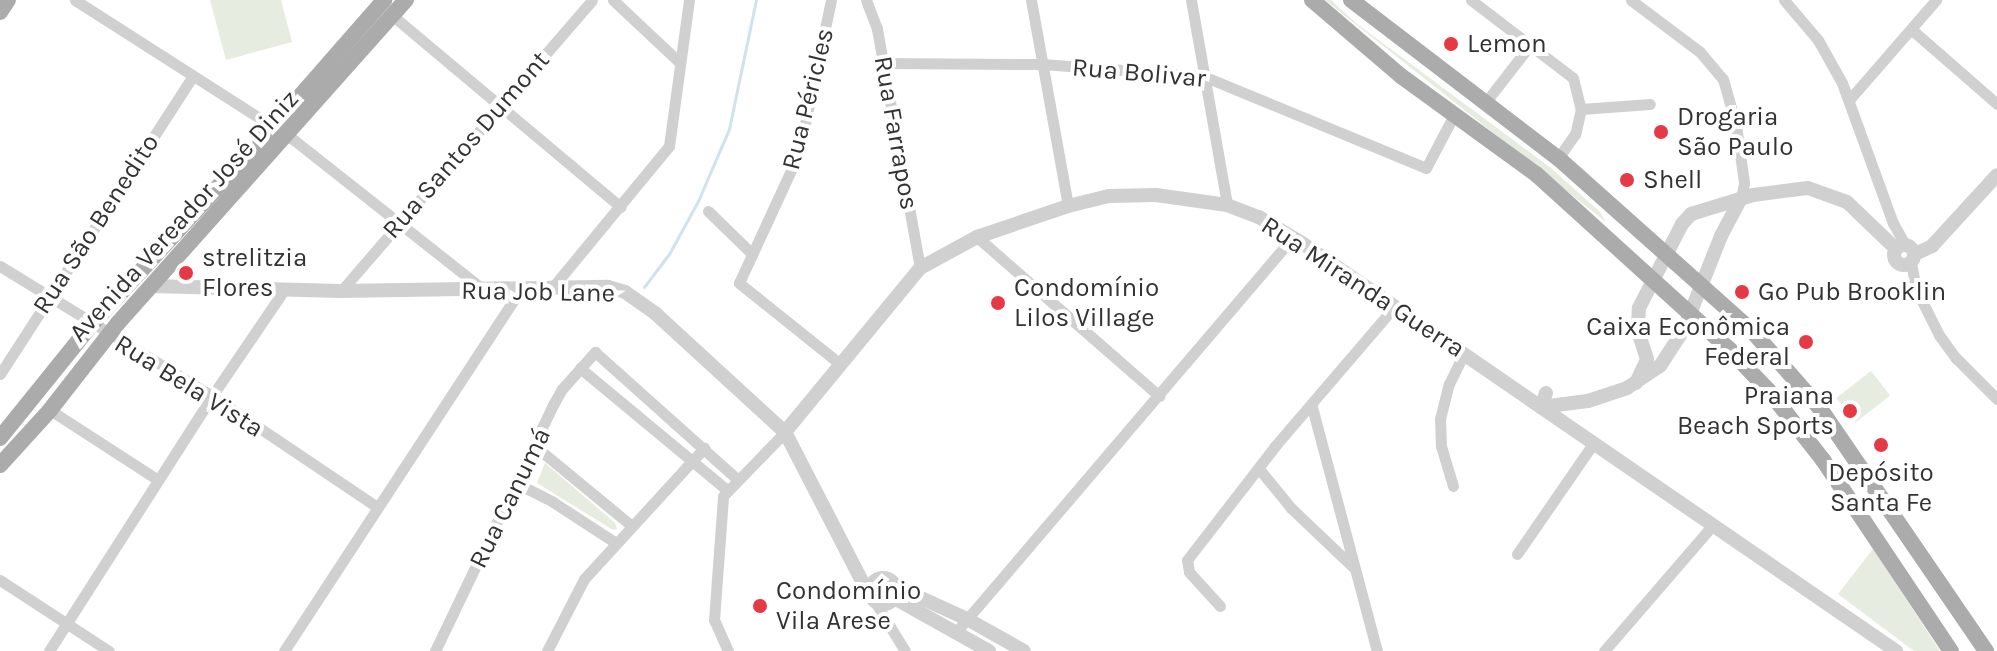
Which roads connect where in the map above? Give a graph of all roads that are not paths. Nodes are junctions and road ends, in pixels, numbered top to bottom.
1 (8, 0) edge
2 (75, 0) edge
3 (384, 0) edge
4 (406, 0) edge
5 (592, 0) edge
6 (613, 0) edge
7 (689, 0) edge
8 (831, 0) edge
9 (866, 0) edge
10 (1031, 0) edge
11 (1191, 0) edge
12 (1312, 0) edge
13 (1351, 0) edge
14 (1471, 0) edge
15 (1631, 0) edge
16 (1784, 0) edge
17 (1936, 0) edge
18 (0, 12) edge
19 (393, 16) junction
20 (1911, 29) junction
21 (1530, 45) junction
22 (679, 62) junction
23 (883, 63) junction
24 (1042, 64) junction
25 (193, 76) junction
26 (1203, 76) junction
27 (1849, 100) junction
28 (1485, 103) junction
29 (1650, 104) dead end
30 (1997, 104) edge
31 (498, 107) junction
32 (1581, 109) junction
33 (1454, 115) junction
34 (281, 132) junction
35 (1558, 158) junction
36 (1997, 175) edge
37 (1767, 192) junction
38 (1741, 198) junction
39 (1227, 205) junction
40 (1068, 206) junction
41 (621, 207) junction
42 (708, 211) dead end
43 (1696, 212) junction
44 (1732, 218) junction
45 (400, 222) junction
46 (1893, 223) junction
47 (1878, 233) junction
48 (1721, 236) junction
49 (977, 237) junction
50 (1293, 237) junction
51 (1907, 253) junction
52 (752, 254) junction
53 (1666, 254) junction
54 (0, 266) edge
55 (920, 268) junction
56 (1652, 279) junction
57 (1702, 285) junction
58 (151, 286) junction
59 (552, 288) junction
60 (284, 290) junction
61 (485, 290) junction
62 (520, 290) junction
63 (341, 291) junction
64 (48, 297) junction
65 (1395, 306) junction
66 (1691, 313) junction
67 (92, 324) junction
68 (108, 335) junction
69 (1646, 348) junction
70 (1464, 353) junction
71 (1669, 353) junction
72 (840, 364) junction
73 (580, 368) junction
74 (0, 374) edge
75 (1636, 383) junction
76 (212, 396) junction
77 (1159, 396) junction
78 (1997, 399) edge
79 (1543, 400) junction
80 (1564, 400) junction
81 (1312, 407) junction
82 (50, 410) junction
83 (1565, 424) junction
84 (785, 432) junction
85 (0, 438) edge
86 (1593, 444) junction
87 (536, 447) junction
88 (704, 448) junction
89 (691, 463) junction
90 (0, 465) edge
91 (1260, 470) junction
92 (737, 479) junction
93 (158, 480) junction
94 (518, 484) junction
95 (1453, 486) dead end
96 (727, 490) junction
97 (377, 507) junction
98 (632, 526) junction
99 (1712, 526) junction
100 (616, 543) junction
101 (846, 553) junction
102 (1517, 554) dead end
103 (1355, 569) junction
104 (881, 578) junction
105 (0, 580) edge
106 (895, 592) junction
107 (872, 598) junction
108 (1220, 606) dead end
109 (967, 619) junction
110 (67, 624) junction
111 (956, 632) junction
112 (49, 651) edge
113 (109, 651) edge
114 (284, 651) edge
115 (435, 651) edge
116 (547, 651) edge
117 (728, 651) edge
118 (905, 651) edge
119 (989, 651) edge
120 (1024, 651) edge
121 (1377, 651) edge
122 (1605, 651) edge
123 (1896, 651) edge
124 (1951, 651) edge
125 (1986, 651) edge

1 - 18 main road
2 - 25 street
3 - 34 main road, Avenida Vereador José Diniz
4 - 19 main road, Avenida Vereador José Diniz
5 - 31 street, Rua Santos Dumont
6 - 22 street
7 - 22 street
8 - 52 street, Rua Péricles
9 - 23 street, Rua Farrapos
10 - 24 street
11 - 26 street
12 - 33 main road
13 - 28 main road
14 - 21 street
15 - 38 street
16 - 27 street
17 - 20 street
19 - 31 street
19 - 34 main road, Avenida Vereador José Diniz
20 - 27 street
20 - 30 street
21 - 28 street
21 - 32 street
22 - 41 street
23 - 24 street, Rua Bolivar
23 - 55 street, Rua Farrapos
24 - 26 street, Rua Bolivar
24 - 40 street
25 - 34 street
25 - 64 street, Rua São Benedito
26 - 33 street, Rua Bolivar
26 - 39 street
27 - 46 street
28 - 35 main road
29 - 32 street
31 - 41 street
31 - 45 street, Rua Santos Dumont
32 - 35 street
33 - 56 main road
34 - 45 street
34 - 58 main road, Avenida Vereador José Diniz
34 - 67 main road, Avenida Vereador José Diniz
35 - 53 main road
36 - 51 street
37 - 38 street
37 - 44 street
37 - 47 street
38 - 43 street
38 - 44 street
39 - 40 street, Rua Miranda Guerra
39 - 50 street, Rua Miranda Guerra
40 - 49 street, Rua Miranda Guerra
41 - 59 street
42 - 52 street
43 - 48 street
43 - 53 street
44 - 48 street
45 - 61 street
45 - 63 street, Rua Santos Dumont
46 - 47 street
46 - 51 street
47 - 51 street
48 - 57 street
49 - 55 street, Rua Miranda Guerra
49 - 77 street
50 - 65 street, Rua Miranda Guerra
50 - 77 street
51 - 78 street
52 - 72 street, Rua Péricles
53 - 56 street
53 - 57 main road
54 - 64 street, Rua Bela Vista
55 - 72 street, Rua Miranda Guerra
56 - 66 main road
56 - 69 street
57 - 66 street
57 - 125 main road
58 - 60 street, Rua Job Lane
58 - 68 main road, Avenida Vereador José Diniz
59 - 62 street, Rua Job Lane
59 - 84 street, Rua Job Lane
60 - 63 street, Rua Job Lane
60 - 76 street
61 - 62 street, Rua Job Lane
61 - 63 street, Rua Job Lane
62 - 97 street
64 - 67 street, Rua Bela Vista
64 - 74 street, Rua São Benedito
65 - 70 street, Rua Miranda Guerra
65 - 81 street
66 - 71 street
66 - 124 main road
67 - 68 street, Rua Bela Vista
67 - 85 main road, Avenida Vereador José Diniz
68 - 76 street, Rua Bela Vista
68 - 82 main road, Avenida Vereador José Diniz
69 - 71 street
69 - 75 street
70 - 79 street, Rua Miranda Guerra
70 - 95 street
71 - 75 street
72 - 84 street, Rua Miranda Guerra
73 - 87 street, Rua Canumá
73 - 88 street, Rua Canumá
73 - 89 street
75 - 80 street
76 - 93 street
76 - 97 street, Rua Bela Vista
77 - 109 street
79 - 80 street
79 - 83 street
80 - 83 street
81 - 91 street
81 - 103 street
82 - 90 main road, Avenida Vereador José Diniz
82 - 93 street
83 - 86 street
84 - 92 street
84 - 101 street, Rua Job Lane
86 - 99 street
86 - 102 street
87 - 94 street, Rua Canumá
87 - 98 street
88 - 89 street
88 - 92 street
89 - 96 street
89 - 98 street
91 - 103 street
91 - 108 street
92 - 96 street
93 - 110 street
94 - 100 street
94 - 115 street, Rua Canumá
96 - 117 street
97 - 114 street
98 - 100 street
99 - 122 street
99 - 123 street
100 - 116 street
101 - 104 street, Rua Job Lane
101 - 107 street, Rua Job Lane
103 - 121 street
104 - 106 street, Rua Job Lane
104 - 107 street
105 - 110 street
106 - 107 street
106 - 109 street
106 - 111 street
107 - 118 street, Rua Job Lane
109 - 111 street
109 - 120 street
110 - 112 street
110 - 113 street
111 - 119 street

